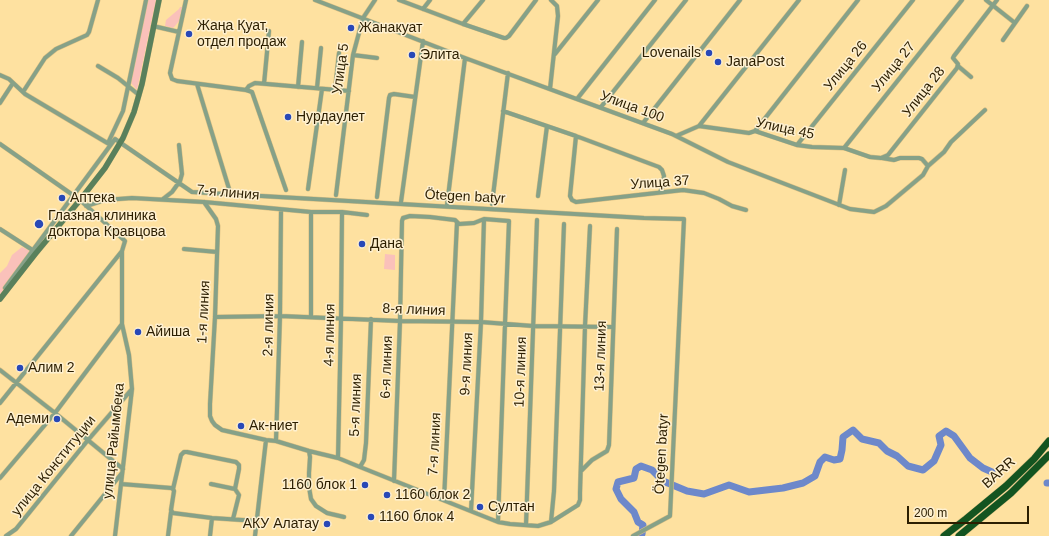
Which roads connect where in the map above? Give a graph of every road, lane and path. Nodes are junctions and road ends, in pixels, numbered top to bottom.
1 (98, 0) edge
2 (146, 0) edge
3 (159, 0) edge
4 (186, 0) edge
5 (315, 0) edge
6 (375, 0) edge
7 (400, 0) edge
8 (430, 0) edge
9 (483, 0) edge
10 (536, 0) edge
11 (551, 0) edge
12 (598, 0) edge
13 (655, 0) edge
14 (686, 0) edge
15 (740, 0) edge
16 (799, 0) edge
17 (858, 0) edge
18 (913, 0) edge
19 (962, 0) edge
20 (986, 0) edge
21 (997, 0) edge
22 (993, 6) junction
23 (1027, 6) dead end
24 (424, 9) junction
25 (363, 18) junction
26 (1015, 23) junction
27 (463, 24) junction
28 (154, 26) junction
29 (269, 31) dead end
30 (179, 32) junction
31 (1003, 40) dead end
32 (423, 41) junction
33 (302, 42) dead end
34 (321, 48) dead end
35 (339, 53) dead end
36 (353, 55) junction
37 (554, 56) junction
38 (377, 58) dead end
39 (465, 58) junction
40 (98, 66) dead end
41 (958, 66) junction
42 (508, 73) junction
43 (0, 75) edge
44 (971, 77) dead end
45 (13, 83) junction
46 (197, 84) junction
47 (264, 84) junction
48 (298, 86) junction
49 (129, 87) junction
50 (319, 88) junction
51 (550, 89) junction
52 (246, 90) junction
53 (335, 90) junction
54 (349, 91) junction
55 (23, 92) junction
56 (139, 95) junction
57 (415, 97) junction
58 (577, 99) junction
59 (0, 103) edge
60 (601, 107) junction
61 (985, 110) dead end
62 (503, 111) junction
63 (643, 123) junction
64 (547, 126) junction
65 (699, 126) junction
66 (755, 131) junction
67 (576, 136) junction
68 (676, 136) junction
69 (108, 143) junction
70 (0, 144) edge
71 (179, 145) dead end
72 (797, 145) junction
73 (844, 148) junction
74 (117, 149) junction
75 (881, 158) junction
76 (928, 166) junction
77 (845, 170) dead end
78 (286, 190) dead end
79 (308, 190) dead end
80 (230, 192) dead end
81 (660, 192) junction
82 (336, 195) dead end
83 (538, 196) dead end
84 (377, 197) dead end
85 (80, 200) junction
86 (163, 200) junction
87 (204, 202) junction
88 (401, 202) dead end
89 (492, 204) dead end
90 (447, 205) dead end
91 (839, 205) junction
92 (86, 206) junction
93 (281, 210) junction
94 (746, 210) dead end
95 (311, 212) junction
96 (342, 212) junction
97 (368, 214) dead end
98 (484, 219) junction
99 (537, 220) dead end
100 (457, 222) junction
101 (564, 224) dead end
102 (590, 226) dead end
103 (0, 229) edge
104 (617, 229) dead end
105 (184, 249) dead end
106 (122, 251) junction
107 (217, 252) junction
108 (36, 253) junction
109 (0, 295) edge
110 (0, 299) edge
111 (215, 316) junction
112 (280, 316) junction
113 (311, 317) junction
114 (341, 319) junction
115 (371, 319) junction
116 (400, 321) junction
117 (452, 322) junction
118 (480, 322) junction
119 (122, 324) junction
120 (505, 324) junction
121 (533, 326) junction
122 (559, 326) junction
123 (585, 326) junction
124 (613, 327) junction
125 (0, 370) edge
126 (16, 383) junction
127 (132, 389) junction
128 (0, 403) edge
129 (55, 413) junction
130 (88, 440) junction
131 (266, 440) junction
132 (276, 441) junction
133 (1049, 441) edge
134 (310, 451) junction
135 (1049, 455) edge
136 (338, 458) junction
137 (360, 467) junction
138 (123, 471) junction
139 (581, 471) junction
140 (0, 478) edge
141 (394, 481) junction
142 (121, 484) junction
143 (211, 484) dead end
144 (173, 489) junction
145 (235, 489) junction
146 (444, 500) junction
147 (471, 511) junction
148 (171, 512) junction
149 (344, 517) dead end
150 (212, 518) junction
151 (233, 519) junction
152 (257, 521) junction
153 (498, 522) junction
154 (551, 522) junction
155 (526, 525) junction
156 (6, 536) edge
157 (71, 536) edge
158 (115, 536) edge
159 (168, 536) edge
160 (210, 536) edge
161 (255, 536) edge
162 (633, 536) edge
163 (944, 536) edge
164 (959, 536) edge

1 - 55 street
2 - 49 street
3 - 28 main road
4 - 30 street
5 - 25 street, Улица 100
6 - 25 street, Улица 5
7 - 24 street
8 - 24 street
9 - 27 street
10 - 27 street
11 - 37 street
12 - 37 street
13 - 58 street
14 - 60 street
15 - 63 street
16 - 65 street
17 - 66 street
18 - 72 street, Улица 26
19 - 73 street, Улица 27
20 - 22 street
21 - 22 street
22 - 26 street
22 - 41 street, Улица 28
23 - 26 street
24 - 27 street
25 - 32 street, Улица 100
25 - 36 street, Улица 5
26 - 31 street
28 - 30 street
28 - 56 main road
29 - 47 street
30 - 46 street
32 - 39 street, Улица 100
32 - 57 street
33 - 48 street
34 - 50 street
35 - 53 street
36 - 38 street
36 - 54 street, Улица 5
37 - 51 street
39 - 42 street, Улица 100
39 - 90 street
40 - 49 street
41 - 44 street
41 - 75 street, Улица 28
42 - 51 street, Улица 100
42 - 62 street
43 - 45 street
45 - 55 street
45 - 59 street
46 - 52 street
46 - 80 street
47 - 48 street
47 - 52 street
48 - 50 street
49 - 56 street
49 - 69 street
50 - 53 street
50 - 79 street
51 - 58 street, Улица 100
52 - 78 street
53 - 54 street
54 - 82 street, Улица 5
55 - 69 street
56 - 74 main road
57 - 84 street
57 - 88 street
58 - 60 street, Улица 100
60 - 63 street, Улица 100
61 - 76 street, Улица 100
62 - 64 street
62 - 89 street
63 - 68 street, Улица 100
64 - 67 street
64 - 83 street
65 - 66 street, Улица 45
65 - 68 street
66 - 72 street, Улица 45
67 - 81 street
67 - 81 street, Улица 37
68 - 91 street, Улица 100
69 - 74 street
70 - 85 street, улица Райымбека
71 - 86 street
72 - 73 street, Улица 45
73 - 75 street
74 - 85 main road
75 - 76 street
76 - 91 street, Улица 100
77 - 91 street
81 - 94 street, Улица 37
85 - 92 street, улица Райымбека
85 - 108 main road
86 - 87 street, 7-я линия
86 - 92 street, 7-я линия
87 - 93 street, 7-я линия
87 - 107 street, 1-я линия
92 - 106 street, улица Райымбека
93 - 95 street, 7-я линия
93 - 112 street, 2-я линия
95 - 96 street, 7-я линия
95 - 113 street
96 - 97 street, 7-я линия
96 - 114 street, 4-я линия
98 - 100 street, 6-я линия
98 - 118 street, 9-я линия
98 - 120 street, 6-я линия
99 - 121 street, 10-я линия
100 - 116 street, 6-я линия
100 - 117 street, 7-я линия
101 - 122 street
102 - 123 street
103 - 108 street
104 - 124 street, 13-я линия
105 - 107 street
106 - 119 street, улица Райымбека
106 - 126 street
107 - 111 street, 1-я линия
108 - 110 main road
109 - 162 street, Ötegen batyr
111 - 112 street, 8-я линия
111 - 131 street, 1-я линия
112 - 113 street, 8-я линия
112 - 132 street, 2-я линия
113 - 114 street, 8-я линия
114 - 115 street, 8-я линия
114 - 136 street, 4-я линия
115 - 116 street, 8-я линия
115 - 137 street, 5-я линия
116 - 117 street, 8-я линия
116 - 141 street, 6-я линия
117 - 118 street, 8-я линия
117 - 146 street, 7-я линия
118 - 120 street, 8-я линия
118 - 147 street, 9-я линия
119 - 127 street, улица Райымбека
119 - 129 street
120 - 121 street, 8-я линия
120 - 153 street
121 - 122 street, 8-я линия
121 - 155 street, 10-я линия
122 - 123 street, 8-я линия
122 - 154 street
123 - 124 street, 8-я линия
123 - 139 street
124 - 139 street, 13-я линия
125 - 126 street
126 - 128 street
126 - 129 street
127 - 130 street, улица Конституции
127 - 138 street, улица Райымбека
129 - 130 street
129 - 140 street
130 - 138 street
130 - 156 street, улица Конституции
131 - 132 street
131 - 152 street
132 - 134 street
133 - 163 highway, BARR
134 - 136 street
134 - 149 street
135 - 164 highway, BARR
136 - 137 street
137 - 141 street
138 - 142 street, улица Райымбека
138 - 157 street
139 - 154 street
141 - 146 street
142 - 144 street
142 - 158 street, улица Райымбека
143 - 145 street
144 - 145 street
144 - 148 street
145 - 151 street
146 - 147 street
147 - 153 street
148 - 150 street
148 - 159 street
150 - 151 street
150 - 160 street
151 - 152 street
152 - 161 street
153 - 155 street
154 - 155 street

